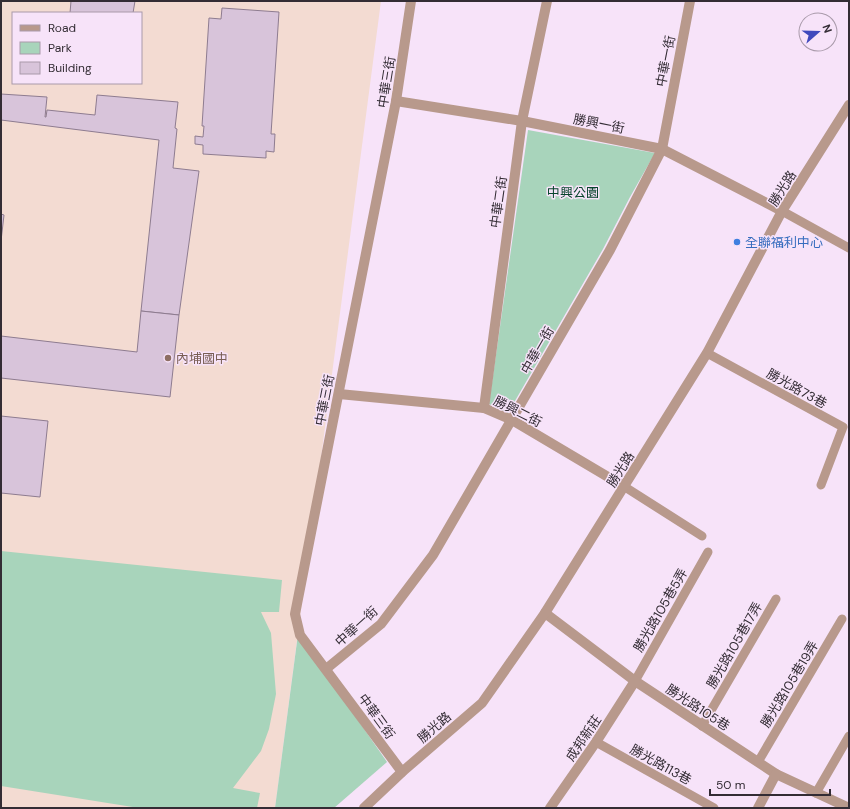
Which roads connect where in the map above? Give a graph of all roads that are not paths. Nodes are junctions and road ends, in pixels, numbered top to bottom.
1 (411, 1) edge
2 (547, 1) edge
3 (690, 1) edge
4 (396, 101) junction
5 (849, 105) edge
6 (522, 121) junction
7 (662, 149) junction
8 (782, 211) junction
9 (849, 248) edge
10 (707, 353) junction
11 (338, 394) junction
12 (484, 408) junction
13 (512, 420) junction
14 (821, 485) dead end
15 (625, 487) junction
16 (702, 536) dead end
17 (708, 552) dead end
18 (776, 599) dead end
19 (545, 613) junction
20 (842, 619) dead end
21 (326, 668) junction
22 (635, 682) junction
23 (702, 726) junction
24 (849, 736) edge
25 (596, 742) junction
26 (758, 762) junction
27 (402, 772) junction
28 (776, 774) junction
29 (816, 793) junction
30 (848, 807) edge
31 (364, 808) edge
32 (550, 808) edge
33 (714, 808) edge
34 (758, 808) edge

1 - 4 street, 中華三街
2 - 6 street, 中華二街
3 - 7 street, 中華一街
4 - 6 street, 勝興一街
4 - 11 street, 中華三街
5 - 8 street, 勝光路
6 - 7 street, 勝興一街
6 - 12 street, 中華二街
7 - 8 street, 勝興一街
7 - 13 street, 中華一街
8 - 9 lane
8 - 10 street, 勝光路
10 - 14 lane, 勝光路73巷
10 - 15 street, 勝光路
11 - 12 street, 勝興二街
11 - 21 street, 中華三街
12 - 13 street, 勝興二街
13 - 15 street, 勝興二街
13 - 21 street, 中華一街
15 - 16 lane
15 - 19 street, 勝光路
17 - 22 lane, 勝光路105巷5弄
18 - 23 lane, 勝光路105巷17弄
19 - 22 street, 勝光路105巷
19 - 27 street, 勝光路
20 - 26 lane, 勝光路105巷19弄
21 - 27 street, 中華三街
22 - 23 street, 勝光路105巷
22 - 25 street, 成邦新莊
23 - 26 street, 勝光路105巷
24 - 29 lane
25 - 32 street, 成邦新莊
25 - 33 lane, 勝光路113巷
26 - 28 street, 勝光路105巷
27 - 31 street, 勝光路
28 - 29 street, 勝光路105巷
28 - 34 street
29 - 30 street, 勝光路105巷

